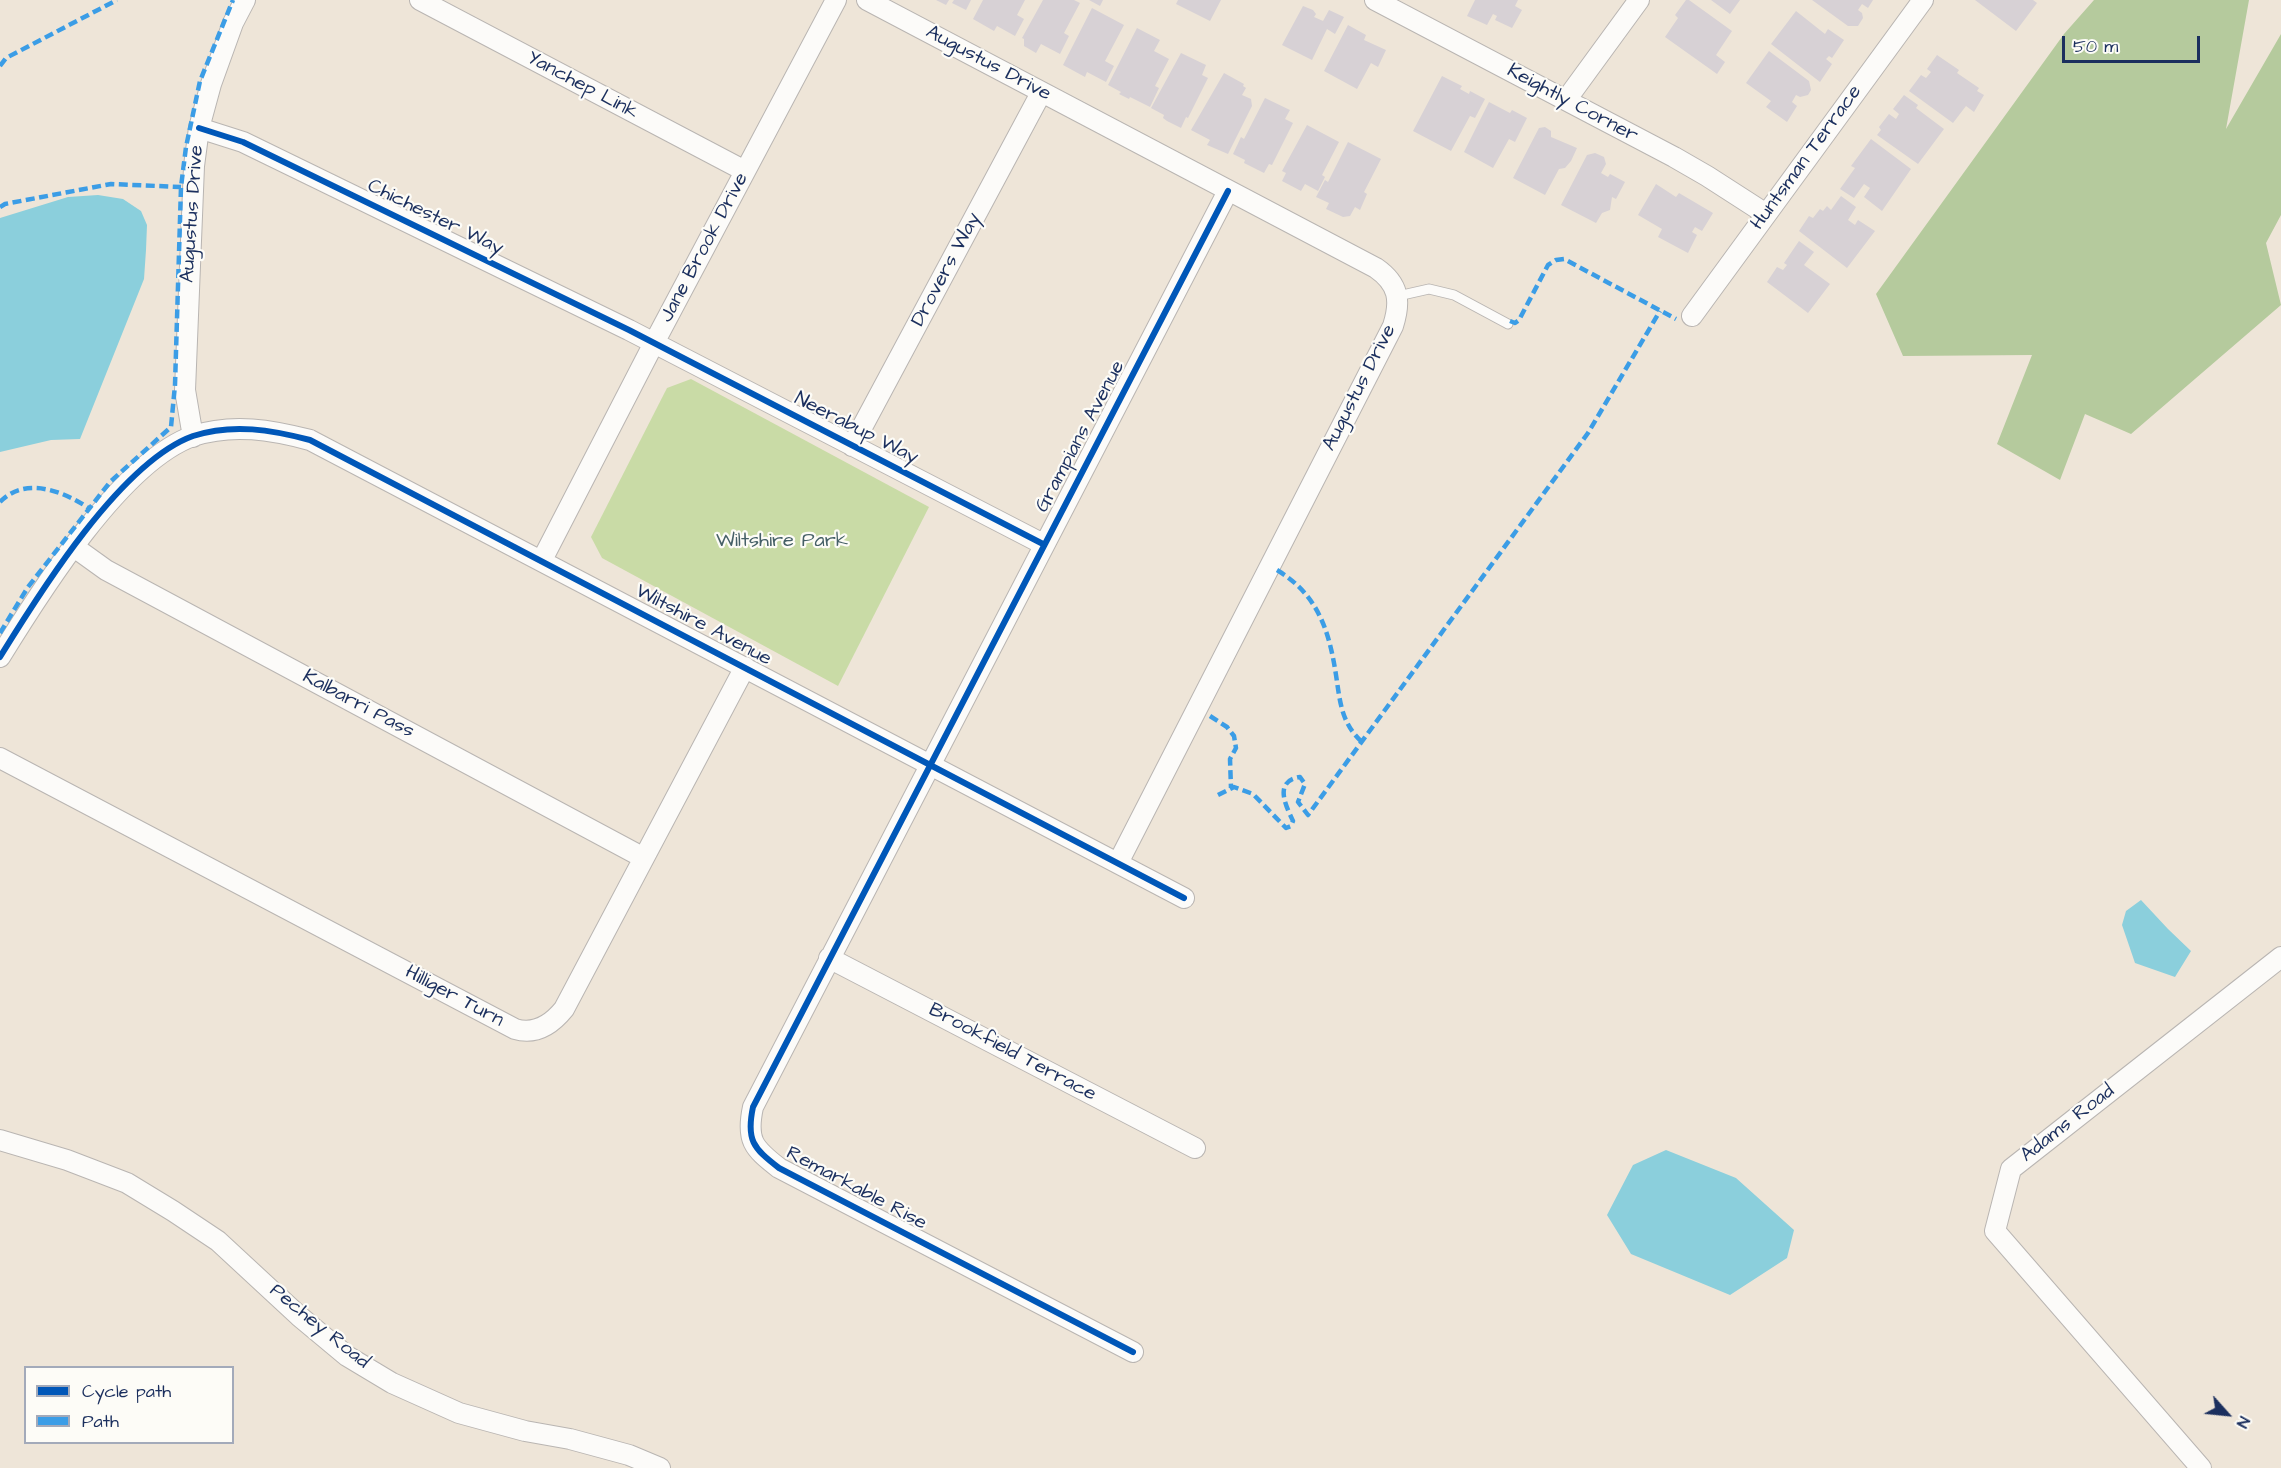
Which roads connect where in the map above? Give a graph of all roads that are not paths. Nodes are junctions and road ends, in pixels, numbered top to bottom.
1 (245, 0) edge
2 (420, 0) edge
3 (836, 0) edge
4 (867, 0) edge
5 (1375, 0) edge
6 (1640, 0) edge
7 (1923, 0) edge
8 (1041, 93) junction
9 (1566, 100) junction
10 (199, 128) junction
11 (745, 171) junction
12 (1228, 191) junction
13 (1766, 214) junction
14 (1398, 296) junction
15 (1692, 316) dead end
16 (1508, 324) dead end
17 (654, 343) junction
18 (193, 436) junction
19 (852, 446) junction
20 (1043, 544) junction
21 (75, 547) junction
22 (542, 560) junction
23 (0, 657) edge
24 (745, 667) junction
25 (0, 758) edge
26 (929, 764) junction
27 (644, 858) junction
28 (1118, 863) junction
29 (1184, 898) dead end
30 (2281, 957) edge
31 (829, 958) junction
32 (0, 1140) edge
33 (1195, 1148) dead end
34 (1133, 1352) dead end
35 (660, 1468) edge
36 (2201, 1468) edge

1 - 10 street, Augustus Drive
2 - 11 street, Yanchep Link
3 - 11 street, Jane Brook Drive
4 - 8 street, Augustus Drive
5 - 9 street, Keightly Corner
6 - 9 street
7 - 13 street, Huntsman Terrace
8 - 12 street, Augustus Drive
8 - 19 street, Drovers Way
9 - 13 street, Keightly Corner
10 - 17 street, Chichester Way
10 - 18 street, Augustus Drive
11 - 17 street, Jane Brook Drive
12 - 14 street, Augustus Drive
12 - 20 street, Grampians Avenue
13 - 15 street, Huntsman Terrace
14 - 16 lane
14 - 28 street, Augustus Drive
17 - 19 street, Neerabup Way
17 - 22 street, Jane Brook Drive
18 - 21 street, Wiltshire Avenue
18 - 22 street, Wiltshire Avenue
19 - 20 street, Neerabup Way
20 - 26 street, Grampians Avenue
21 - 23 street, Wiltshire Avenue
21 - 27 street, Kalbarri Pass
22 - 24 street, Wiltshire Avenue
24 - 26 street, Wiltshire Avenue
24 - 27 street, Hilliger Turn
25 - 27 street, Hilliger Turn
26 - 28 street, Wiltshire Avenue
26 - 31 street, Remarkable Rise
28 - 29 street, Wiltshire Avenue
30 - 36 street, Adams Road
31 - 33 street, Brookfield Terrace
31 - 34 street, Remarkable Rise
32 - 35 street, Pechey Road

